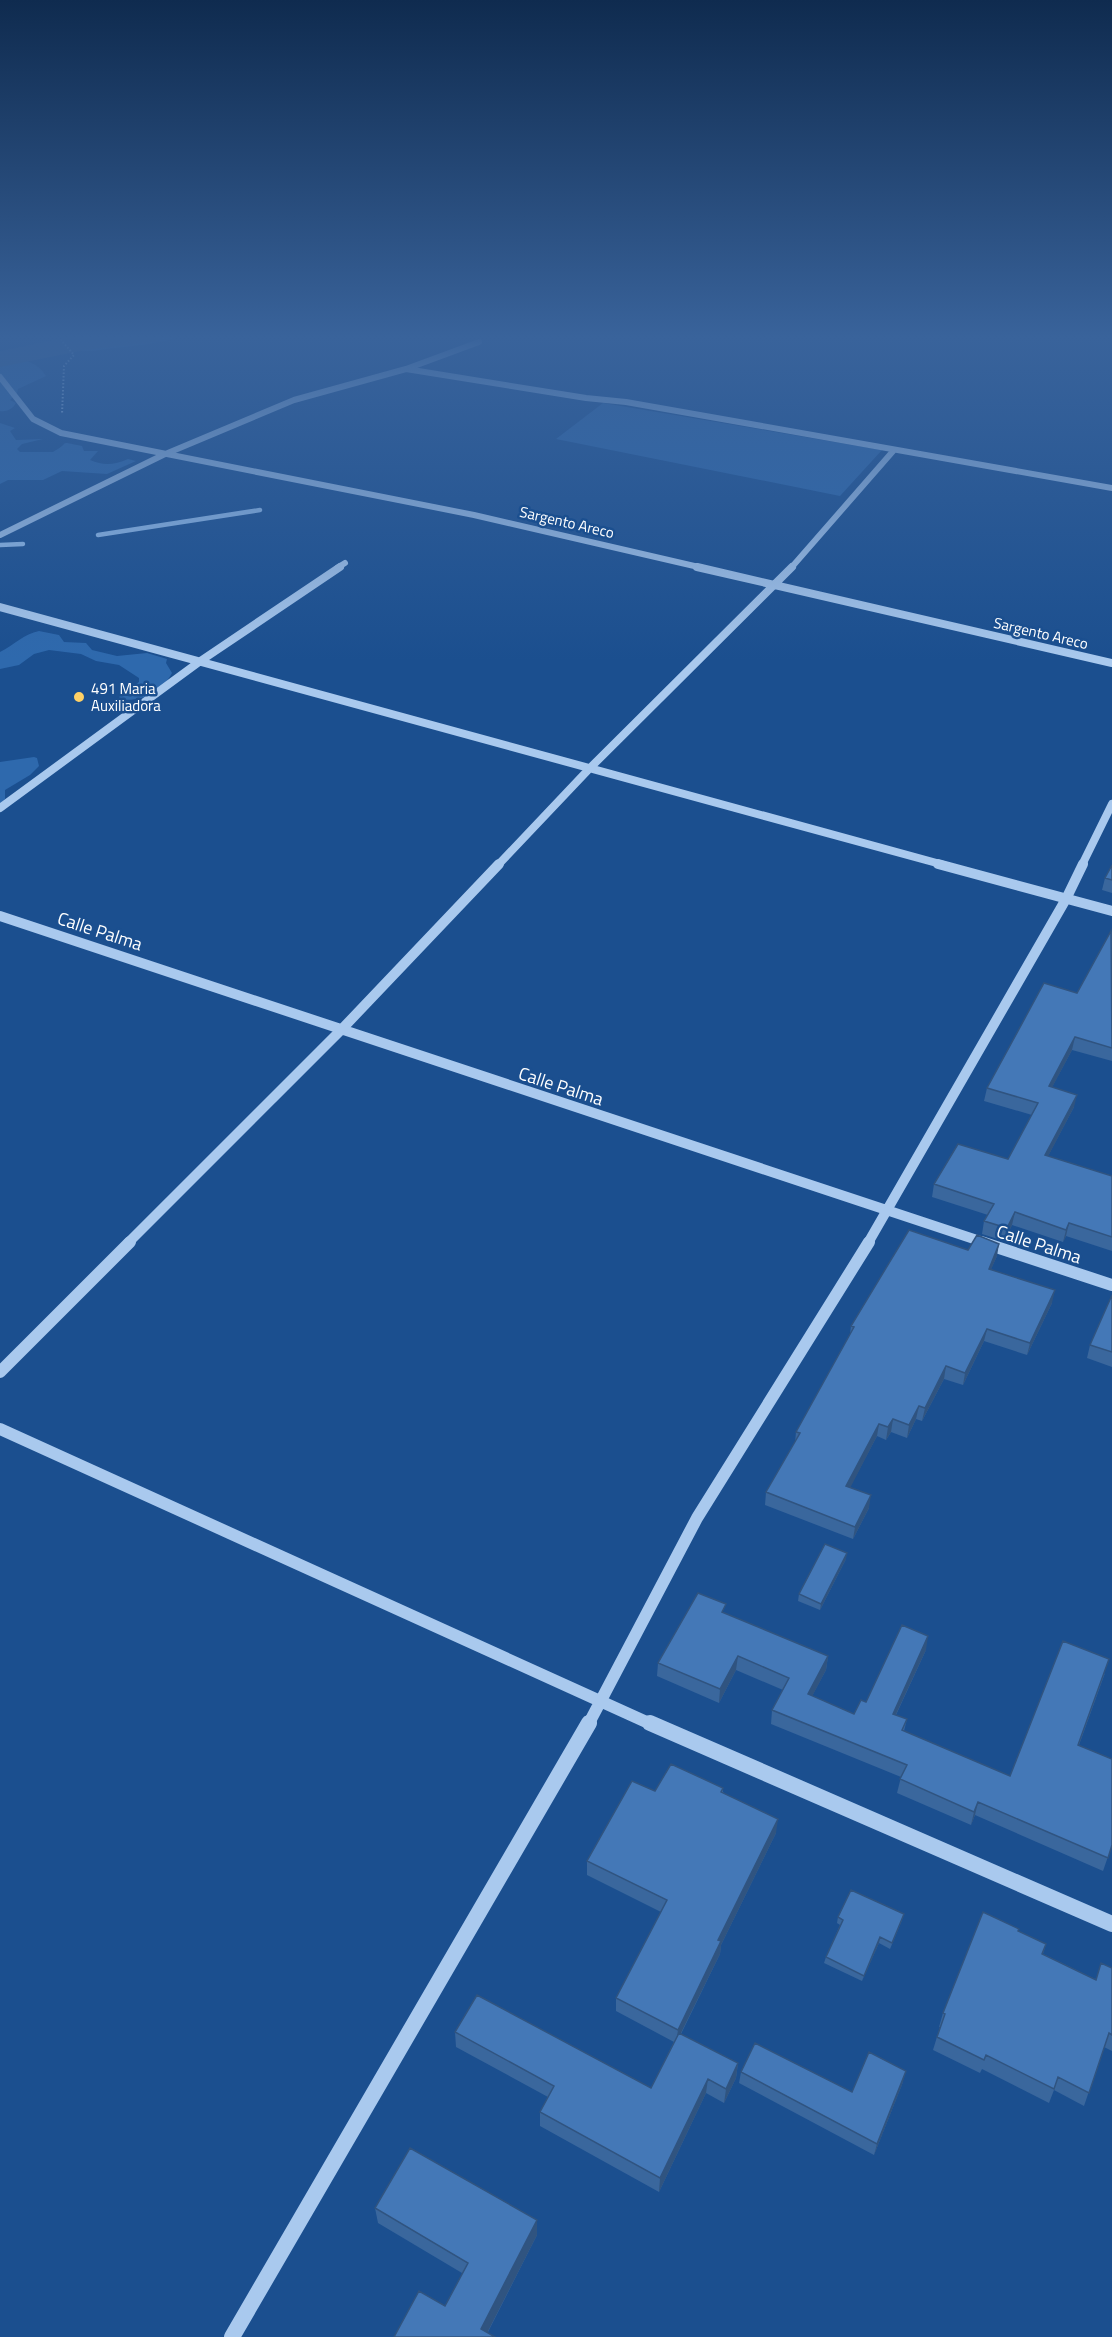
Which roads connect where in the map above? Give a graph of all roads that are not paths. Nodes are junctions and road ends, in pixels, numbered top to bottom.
1 (108, 443) edge
2 (191, 443) edge
3 (855, 443) edge
4 (894, 450) junction
5 (163, 455) junction
6 (1112, 488) edge
7 (0, 535) edge
8 (345, 563) dead end
9 (775, 586) junction
10 (0, 607) edge
11 (199, 662) junction
12 (1112, 663) edge
13 (589, 769) junction
14 (1112, 804) edge
15 (0, 808) edge
16 (1066, 899) junction
17 (1112, 910) edge
18 (0, 916) edge
19 (342, 1029) junction
20 (887, 1212) junction
21 (1112, 1285) edge
22 (0, 1372) edge
23 (0, 1429) edge
24 (601, 1702) junction
25 (1112, 1924) edge
26 (232, 2337) edge

1 - 5 street, Sargento Areco
2 - 5 street
3 - 4 street
4 - 6 street
4 - 9 street
5 - 7 street
5 - 9 street, Sargento Areco
8 - 11 street
9 - 12 street, Sargento Areco
9 - 13 street
10 - 11 street
11 - 13 street
11 - 15 street
13 - 16 street
13 - 19 street
14 - 16 street
16 - 17 street
16 - 20 street
18 - 19 street, Calle Palma
19 - 20 street, Calle Palma
19 - 22 street
20 - 21 street, Calle Palma
20 - 24 street
23 - 24 street
24 - 25 street
24 - 26 street

